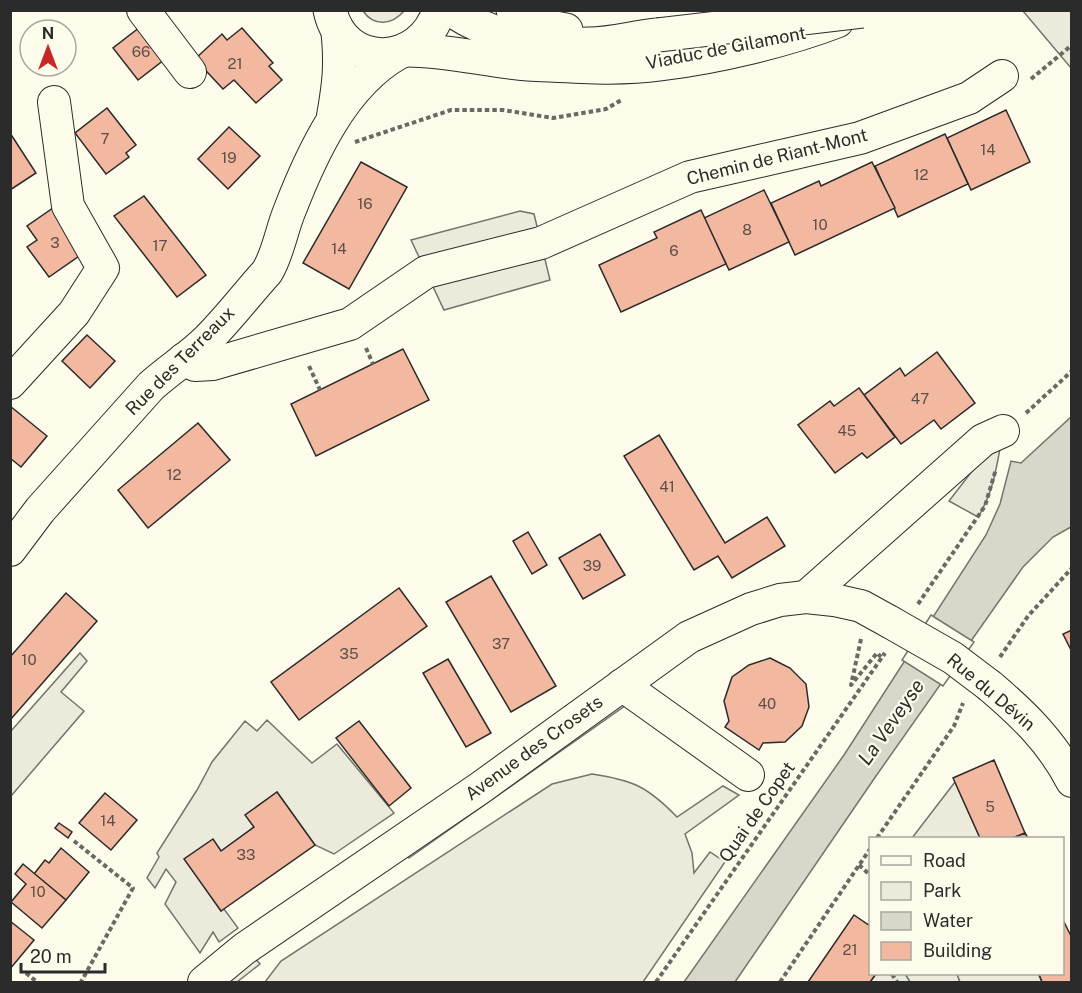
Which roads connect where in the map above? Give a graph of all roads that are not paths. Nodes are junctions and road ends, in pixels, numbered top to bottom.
1 (143, 10) edge
2 (439, 10) edge
3 (451, 10) edge
4 (513, 10) edge
5 (863, 11) edge
6 (330, 17) edge
7 (653, 45) junction
8 (403, 52) junction
9 (190, 72) dead end
10 (1002, 76) dead end
11 (54, 102) dead end
12 (341, 132) junction
13 (184, 359) junction
14 (10, 383) edge
15 (1003, 432) road end
16 (10, 550) edge
17 (806, 597) junction
18 (896, 628) joint
19 (622, 685) junction
20 (748, 775) dead end
21 (1071, 781) edge
22 (204, 982) edge

1 - 9 street
2 - 8 main road
3 - 7 main road, Viaduc de Gilamont
4 - 7 main road
5 - 7 main road, Viaduc de Gilamont, bridge
6 - 8 main road, Viaduc de Gilamont
6 - 12 street, Rue des Terreaux
7 - 8 main road, Viaduc de Gilamont
8 - 12 street, Rue des Terreaux
10 - 13 street, Chemin de Riant-Mont
11 - 14 street
12 - 13 street, Rue des Terreaux
13 - 16 street, Rue des Terreaux
15 - 17 street
17 - 18 street, Avenue des Crosets
17 - 19 street, Avenue des Crosets
18 - 21 street, Rue du Dévin, bridge
19 - 20 street
19 - 22 street, Avenue des Crosets

